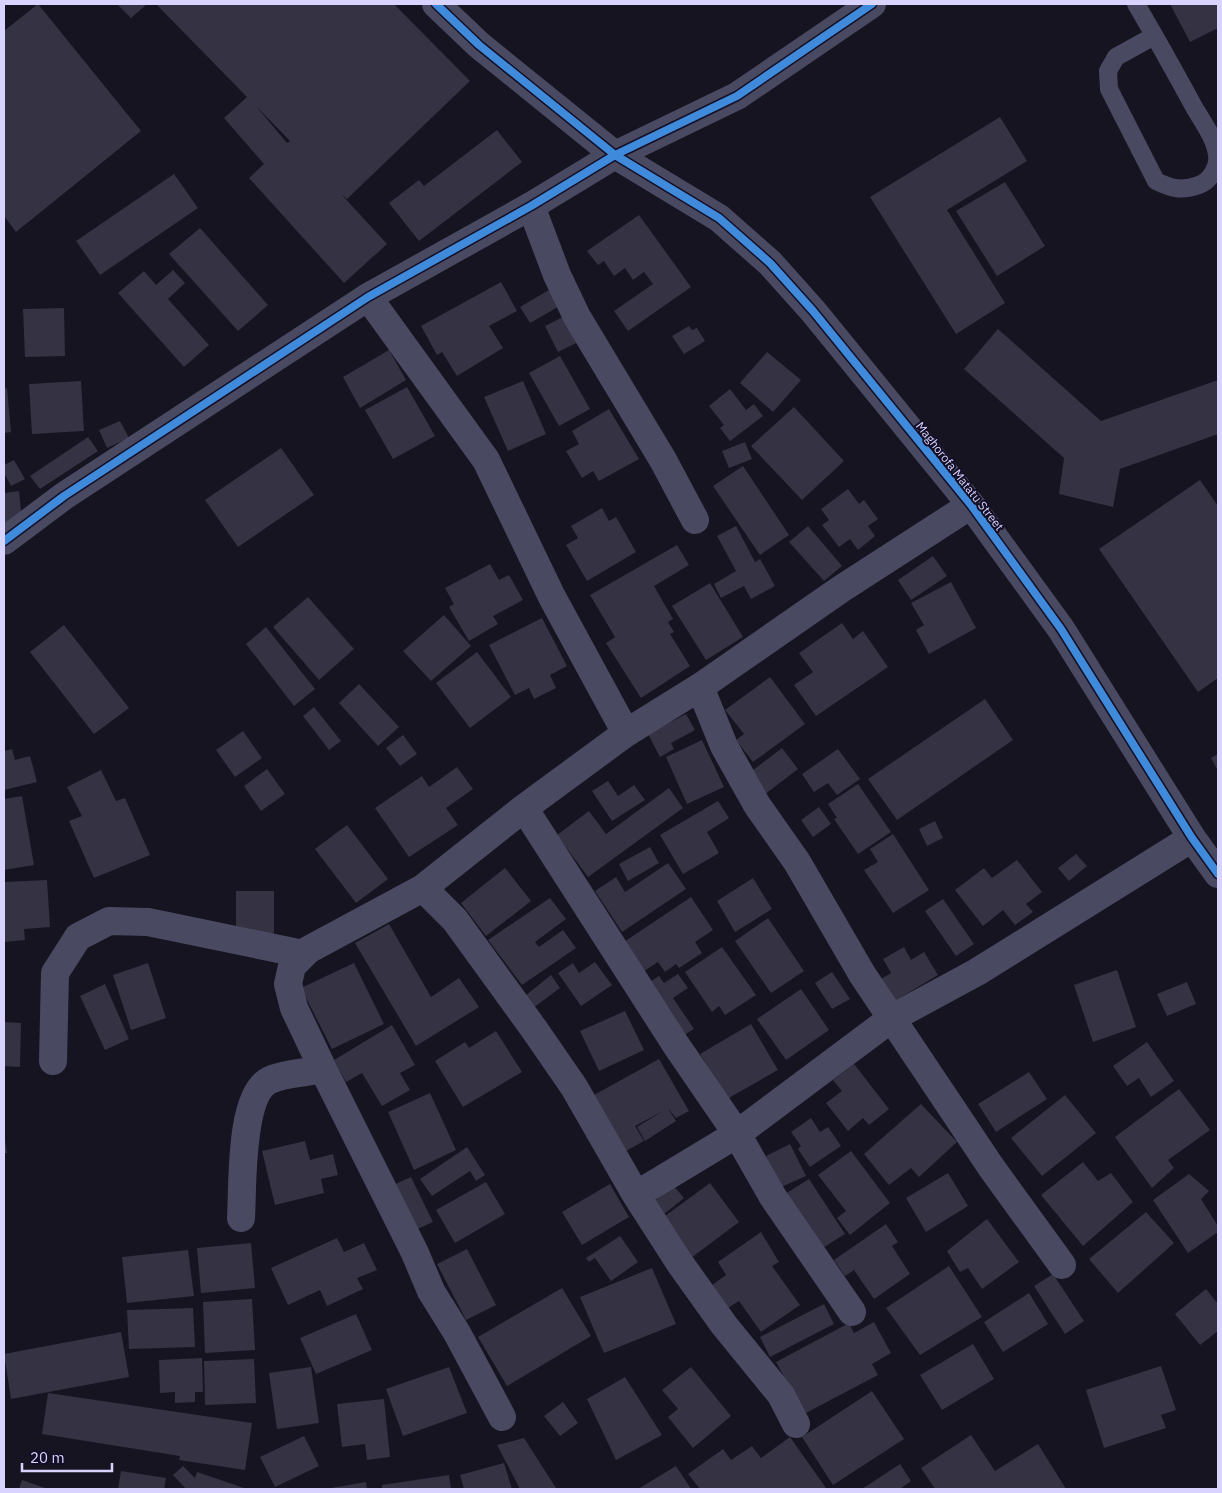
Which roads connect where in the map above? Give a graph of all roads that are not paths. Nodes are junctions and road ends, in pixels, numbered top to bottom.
1 (436, 4) edge
2 (872, 4) edge
3 (1136, 4) edge
4 (1154, 36) junction
5 (615, 155) junction
6 (530, 206) junction
7 (368, 297) junction
8 (971, 505) junction
9 (695, 520) dead end
10 (4, 541) edge
11 (700, 687) junction
12 (626, 733) junction
13 (524, 808) junction
14 (1192, 838) junction
15 (1218, 874) edge
16 (423, 888) junction
17 (303, 954) junction
18 (892, 1018) junction
19 (53, 1061) dead end
20 (323, 1069) junction
21 (737, 1134) junction
22 (636, 1196) junction
23 (241, 1218) dead end
24 (1062, 1265) dead end
25 (852, 1312) dead end
26 (502, 1417) dead end
27 (796, 1424) dead end

1 - 5 street, Maghorofa Matatu Street
2 - 5 street
3 - 4 lane
4 - 4 lane
5 - 6 street
5 - 8 street, Maghorofa Matatu Street
6 - 7 street
6 - 9 street
7 - 10 street
7 - 12 street
8 - 11 street
8 - 14 street, Maghorofa Matatu Street
11 - 12 street
11 - 18 street
12 - 13 street
13 - 16 street
13 - 21 street
14 - 15 street, Maghorofa Matatu Street
14 - 18 street
16 - 17 street
16 - 22 street
17 - 19 street
17 - 20 street
18 - 21 street
18 - 24 street
20 - 23 street
20 - 26 street
21 - 22 street
21 - 25 street
22 - 27 street

